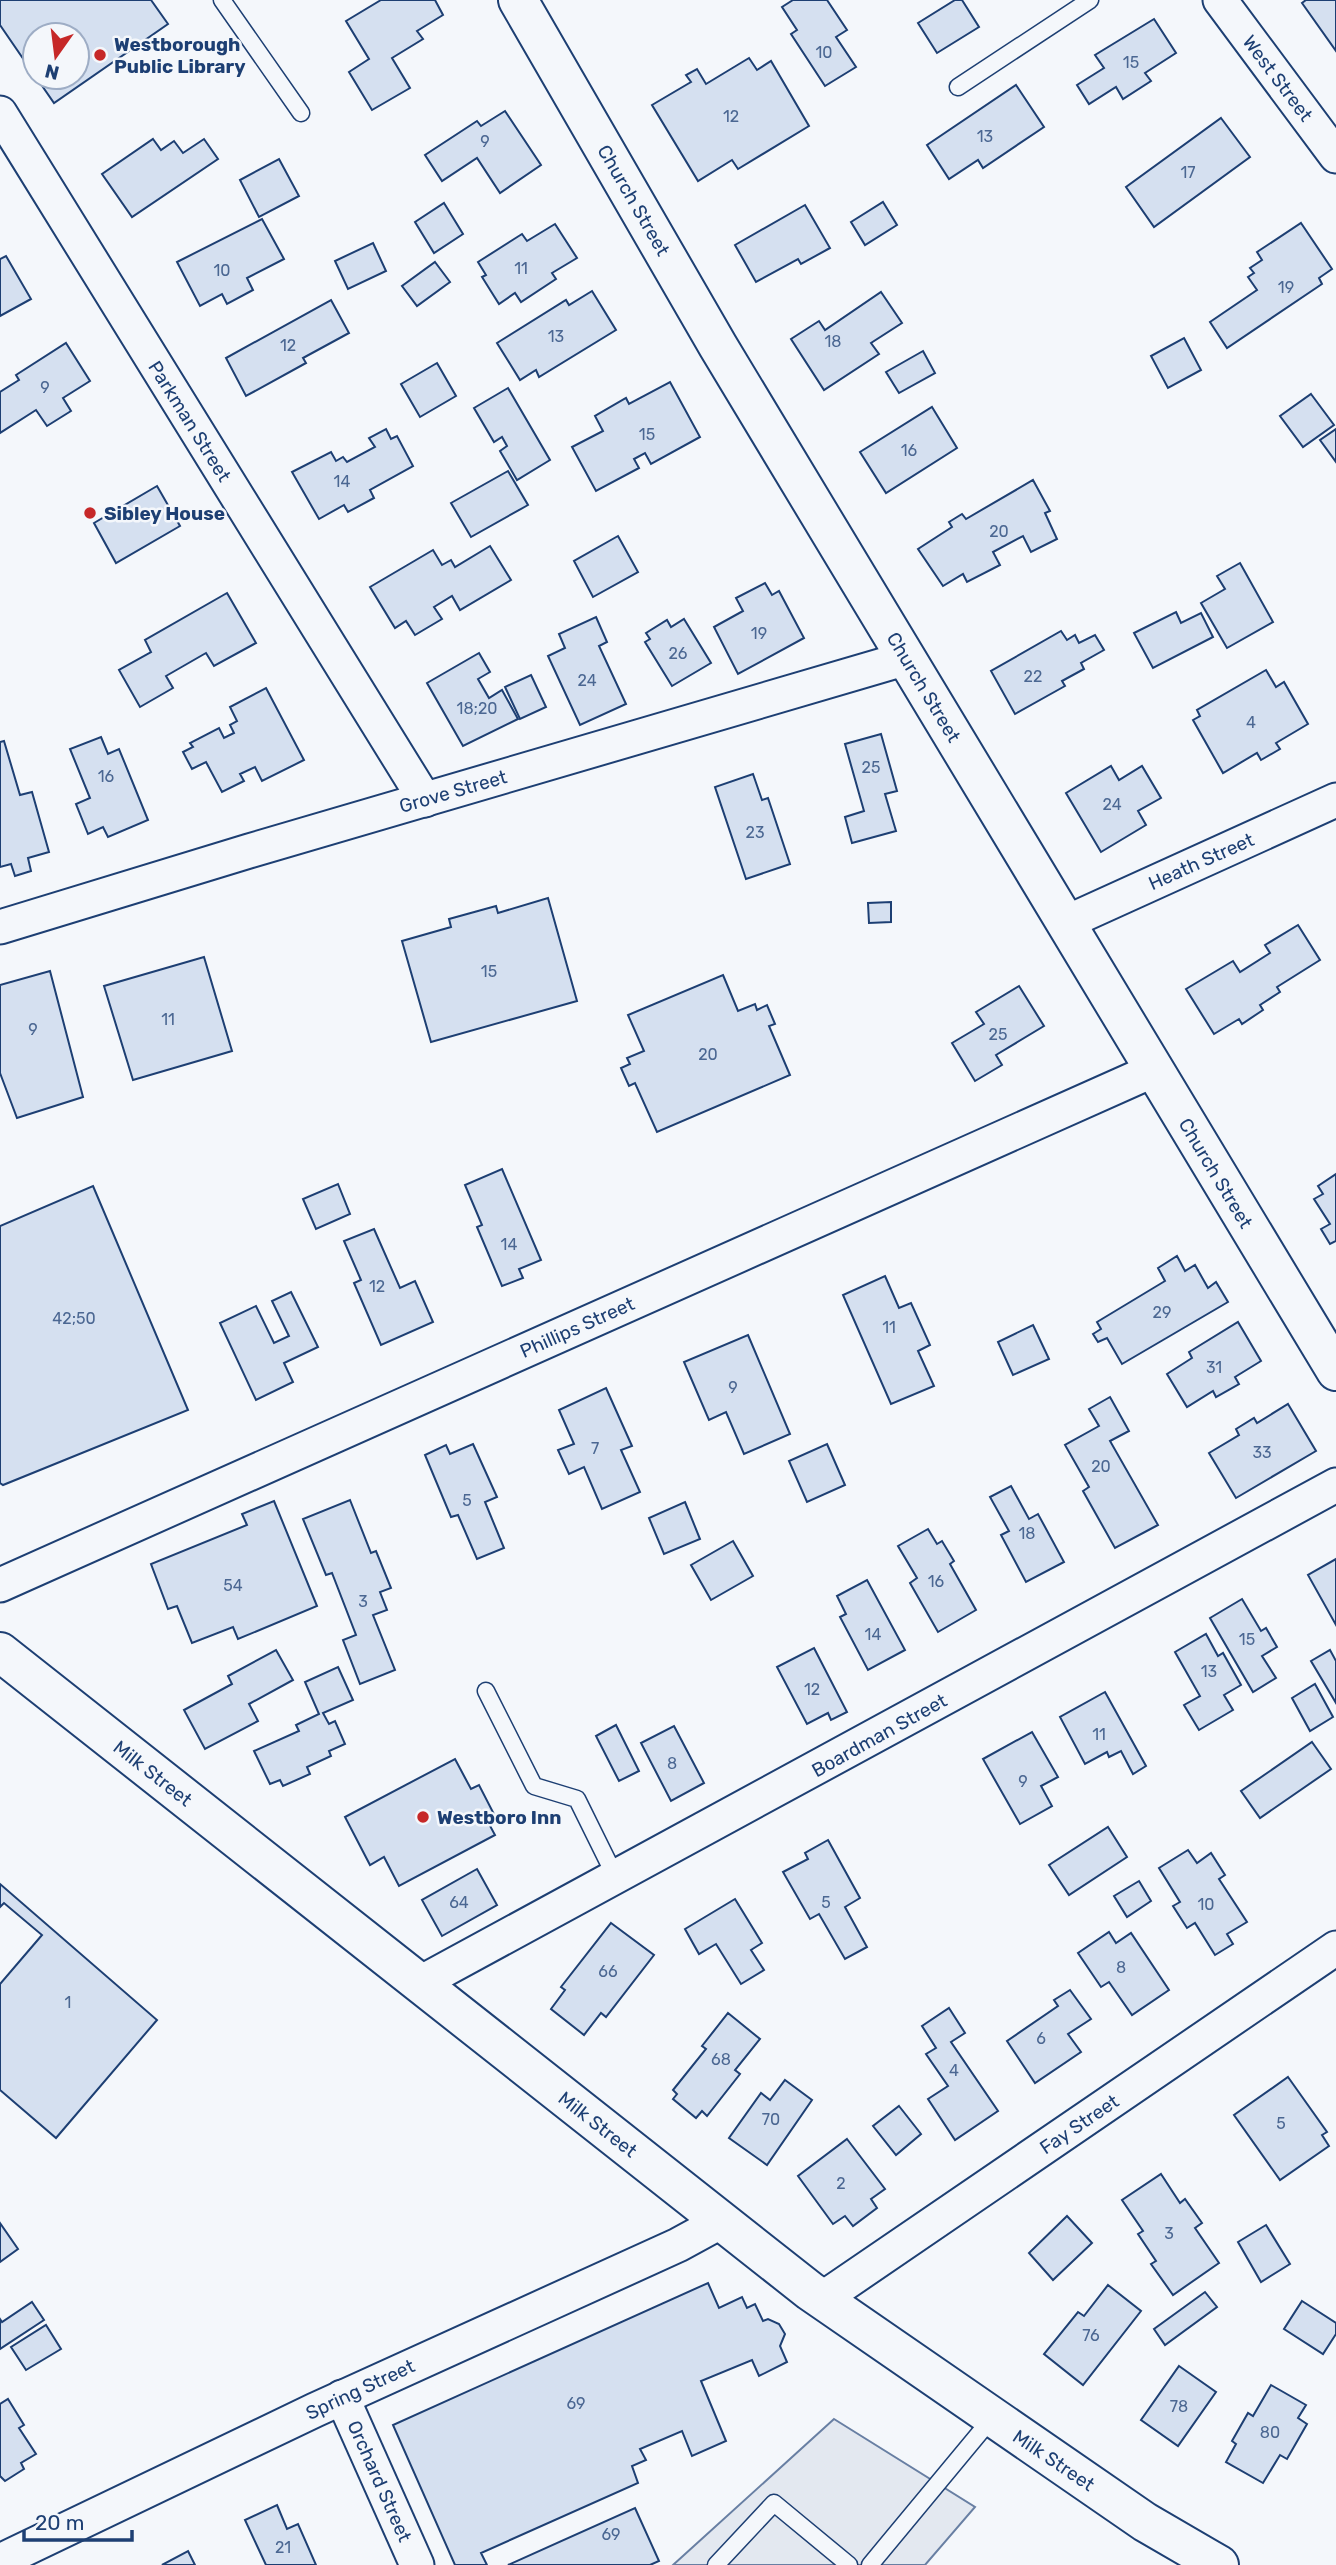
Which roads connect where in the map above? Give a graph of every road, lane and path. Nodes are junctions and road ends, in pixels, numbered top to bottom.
1 (222, 0) edge
2 (518, 0) edge
3 (1090, 0) edge
4 (1220, 0) edge
5 (958, 87) dead end
6 (301, 113) dead end
7 (1, 115) edge
8 (1336, 156) edge
9 (907, 658) junction
10 (425, 800) junction
11 (1336, 800) edge
12 (1065, 923) junction
13 (0, 927) edge
14 (1154, 1070) junction
15 (1336, 1371) edge
16 (1336, 1485) edge
17 (0, 1584) edge
18 (0, 1652) edge
19 (486, 1691) dead end
20 (616, 1878) junction
21 (1336, 1948) edge
22 (420, 1983) junction
23 (722, 2221) junction
24 (822, 2299) junction
25 (342, 2397) junction
26 (992, 2418) junction
27 (0, 2561) edge
28 (417, 2565) edge
29 (716, 2565) edge
30 (849, 2565) edge
31 (870, 2565) edge
32 (1219, 2565) edge

1 - 6 lane
2 - 9 street, Church Street
3 - 5 lane
4 - 8 street, West Street
7 - 10 street, Parkman Street
9 - 10 street, Grove Street
9 - 12 street, Church Street
10 - 13 street, Grove Street
11 - 12 street, Heath Street
12 - 14 street, Church Street
14 - 15 street, Church Street
14 - 17 street, Phillips Street
16 - 20 street, Boardman Street
18 - 22 street, Milk Street
19 - 20 lane
20 - 22 street, Boardman Street
21 - 24 street, Fay Street
22 - 23 street, Milk Street
23 - 24 street, Milk Street
23 - 25 street, Spring Street
24 - 26 street, Milk Street
25 - 27 street, Spring Street
25 - 28 street, Orchard Street
26 - 31 lane
26 - 32 street, Milk Street
29 - 30 lane

